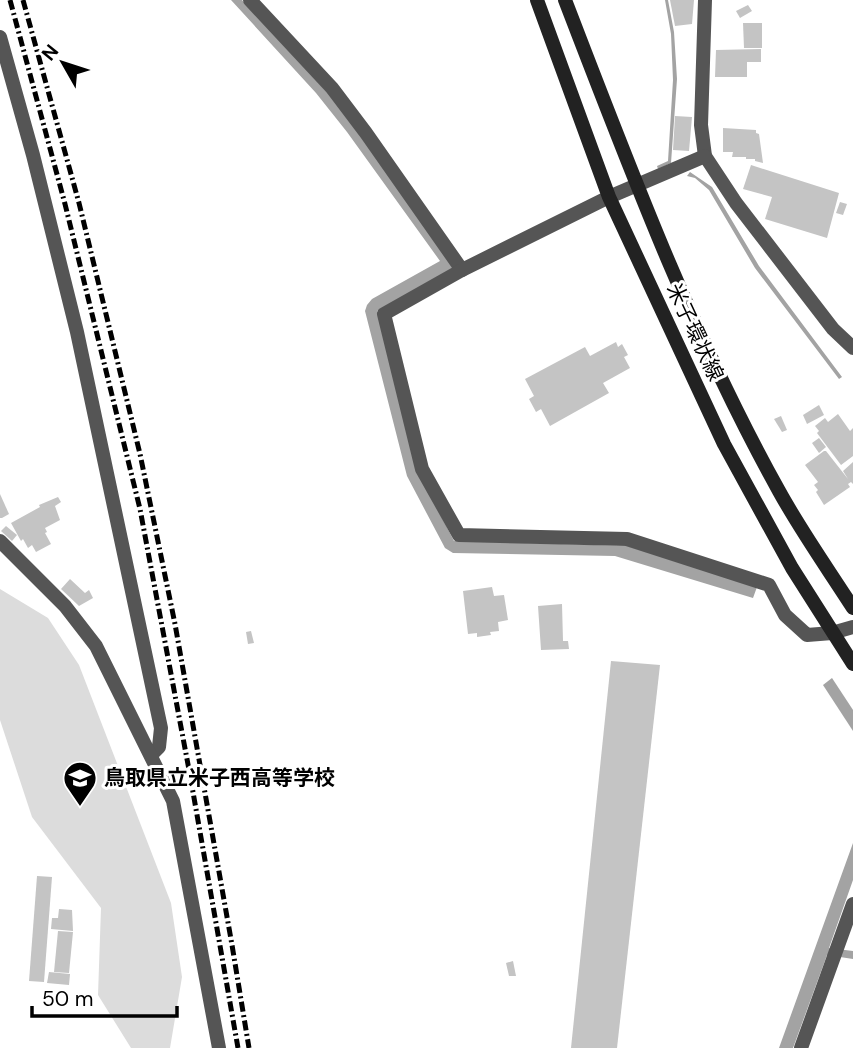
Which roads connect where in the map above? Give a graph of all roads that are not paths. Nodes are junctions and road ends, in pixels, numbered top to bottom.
1 (250, 0) edge
2 (537, 0) edge
3 (565, 0) edge
4 (705, 0) edge
5 (0, 37) edge
6 (705, 156) junction
7 (636, 185) junction
8 (609, 197) junction
9 (462, 270) junction
10 (853, 348) edge
11 (0, 541) edge
12 (853, 608) edge
13 (853, 627) edge
14 (832, 633) junction
15 (853, 664) edge
16 (151, 755) junction
17 (853, 904) edge
18 (219, 1048) edge
19 (801, 1048) edge

1 - 9 street
2 - 8 main road, 米子環状線
3 - 7 main road, 米子環状線
4 - 6 street
5 - 16 street
6 - 7 street
6 - 10 street
7 - 8 street
7 - 12 main road, 米子環状線
8 - 9 street
8 - 14 main road, 米子環状線
9 - 14 street
11 - 16 street
13 - 14 street
14 - 15 main road, 米子環状線
16 - 18 street
17 - 19 street

